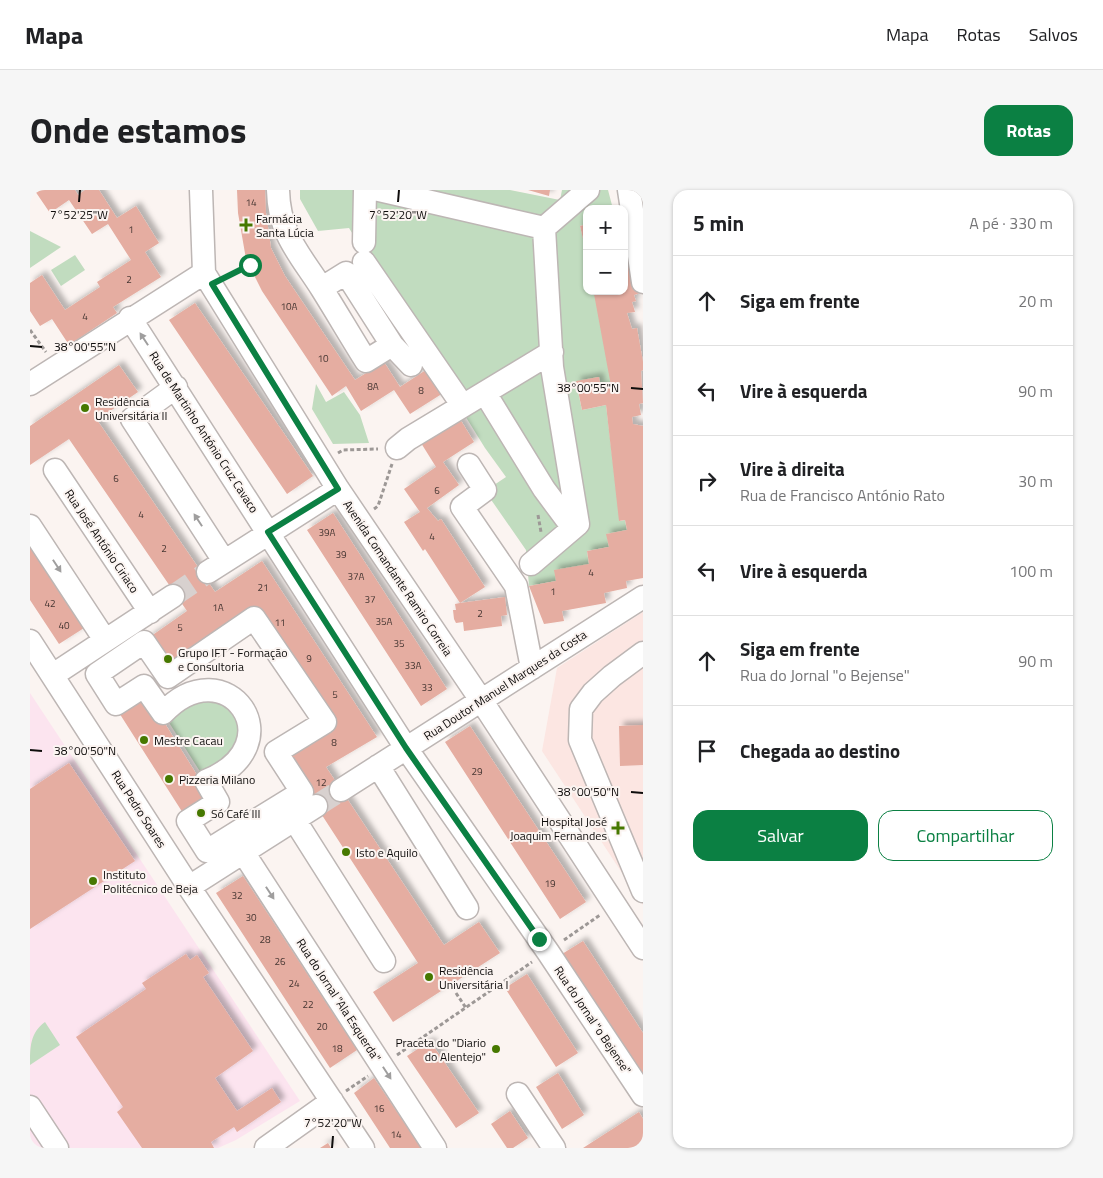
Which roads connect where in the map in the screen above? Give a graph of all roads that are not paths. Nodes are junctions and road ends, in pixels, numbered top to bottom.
1 (201, 190) edge
2 (278, 190) edge
3 (365, 190) edge
4 (379, 190) edge
5 (588, 190) edge
6 (629, 190) edge
7 (544, 228) junction
8 (641, 256) edge
9 (208, 278) junction
10 (643, 282) edge
11 (322, 288) junction
12 (130, 318) junction
13 (392, 345) junction
14 (552, 352) junction
15 (411, 365) dead end
16 (30, 384) edge
17 (176, 388) junction
18 (485, 392) junction
19 (463, 406) junction
20 (397, 448) road end
21 (469, 465) dead end
22 (55, 470) dead end
23 (338, 489) junction
24 (30, 526) edge
25 (573, 528) junction
26 (268, 532) junction
27 (539, 557) road end
28 (173, 596) tunnel mouth
29 (643, 597) edge
30 (150, 612) junction
31 (105, 640) junction
32 (30, 641) edge
33 (643, 653) edge
34 (532, 668) junction
35 (53, 675) junction
36 (481, 700) junction
37 (163, 713) joint
38 (406, 748) junction
39 (378, 766) junction
40 (341, 790) tunnel mouth
41 (316, 806) tunnel mouth
42 (294, 819) junction
43 (243, 852) junction
44 (189, 887) junction
45 (643, 890) edge
46 (467, 908) dead end
47 (643, 948) edge
48 (384, 961) dead end
49 (518, 1094) dead end
50 (643, 1095) edge
51 (332, 1101) junction
52 (30, 1106) edge
53 (44, 1139) edge
54 (266, 1148) edge
55 (363, 1148) edge
56 (435, 1148) edge
57 (554, 1148) edge

1 - 9 street, Avenida Comandante Ramiro Correia
2 - 11 street
3 - 19 street
4 - 7 street
5 - 7 street
6 - 8 street
7 - 14 street
8 - 10 street
9 - 12 street
9 - 23 street, Avenida Comandante Ramiro Correia
11 - 13 street
11 - 13 street
12 - 16 street
17 -> 12 street, Rua de Martinho António Cruz Cavaco
13 - 15 street
14 - 18 street
14 - 25 street
17 - 26 street, Rua de Martinho António Cruz Cavaco
26 -> 17 street
18 - 19 street
18 - 25 street
19 - 20 street
21 - 34 street
22 - 30 street, Rua José António Ciriaco
23 - 26 street
23 - 36 street, Avenida Comandante Ramiro Correia
24 -> 31 street
25 - 27 street
26 - 38 street, Rua de Martinho António Cruz Cavaco
28 - 30 street
29 - 34 street, Rua Doutor Manuel Marques da Costa
30 - 31 street
31 - 35 street
32 - 35 street, Rua Pedro Soares
33 - 45 street
34 - 36 street, Rua Doutor Manuel Marques da Costa
35 - 44 street, Rua Pedro Soares
36 - 38 street, Rua Doutor Manuel Marques da Costa
36 - 47 street, Avenida Comandante Ramiro Correia
37 - 37 street
38 - 39 street, Rua Doutor Manuel Marques da Costa
38 - 50 street, Rua do Jornal "o Bejense"
39 - 40 street, Rua Doutor Manuel Marques da Costa
39 - 46 street
41 - 42 street
42 - 43 street
42 - 48 street
43 - 44 street
43 -> 56 street, Rua do Jornal "Ala Esquerda"
44 - 51 street, Rua Pedro Soares
49 - 57 street
51 - 54 street
51 - 55 street, Rua Pedro Soares
52 - 53 street

